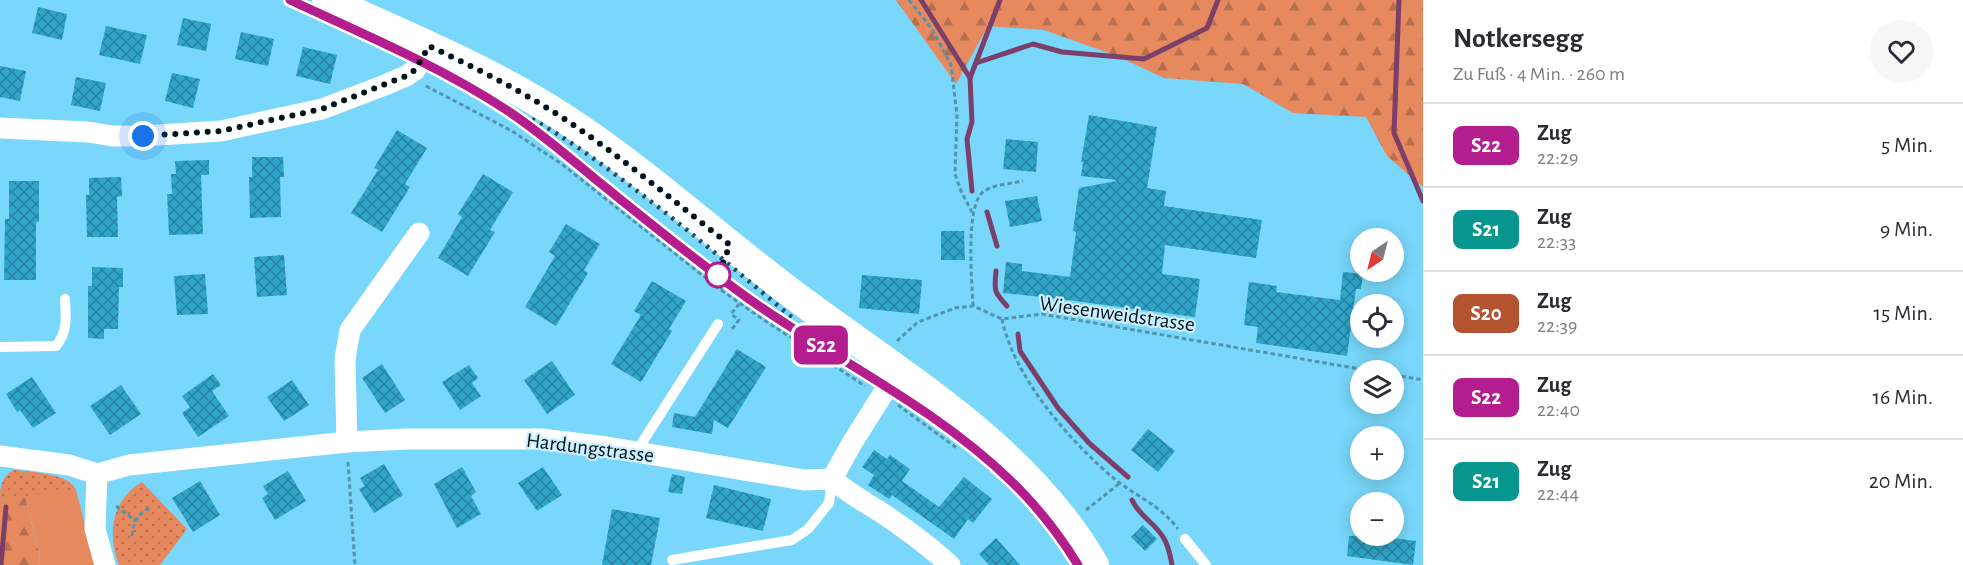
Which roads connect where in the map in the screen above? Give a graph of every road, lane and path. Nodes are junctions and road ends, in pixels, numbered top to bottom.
1 (327, 0) edge
2 (909, 0) edge
3 (429, 46) junction
4 (422, 84) dead end
5 (0, 128) edge
6 (1023, 181) dead end
7 (974, 214) junction
8 (419, 233) dead end
9 (725, 271) dead end
10 (722, 290) junction
11 (65, 299) dead end
12 (973, 306) junction
13 (1002, 319) junction
14 (718, 324) dead end
15 (0, 347) edge
16 (890, 365) junction
17 (1350, 367) edge
18 (1404, 377) edge
19 (1423, 380) edge
20 (873, 390) dead end
21 (892, 406) dead end
22 (347, 448) junction
23 (960, 450) dead end
24 (636, 452) junction
25 (0, 456) edge
26 (97, 474) junction
27 (832, 479) junction
28 (1120, 483) junction
29 (114, 505) dead end
30 (151, 507) dead end
31 (136, 521) junction
32 (1068, 524) junction
33 (132, 536) dead end
34 (1185, 539) joint
35 (672, 560) dead end
36 (105, 565) edge
37 (355, 565) edge
38 (950, 565) edge
39 (1094, 565) edge
40 (1206, 565) edge

1 - 3 main road
2 - 7 path
3 - 5 street
3 - 16 main road
4 - 10 path
6 - 7 path
7 - 12 path
8 - 22 street
9 - 10 path
10 - 20 path
11 - 15 lane
12 - 13 path
12 - 16 path
13 - 17 path, Wiesenweidstrasse
13 - 28 path
14 - 24 lane
16 - 27 street
16 - 32 main road
18 - 19 path
21 - 23 path
22 - 24 street, Hardungstrasse
22 - 26 street, Hardungstrasse
22 - 37 path
24 - 27 street, Hardungstrasse
25 - 26 street
26 - 36 street
27 - 35 lane
27 - 38 street
28 - 32 path
28 - 34 path
29 - 31 path
30 - 31 path
31 - 33 path
32 - 39 main road
34 - 40 lane

